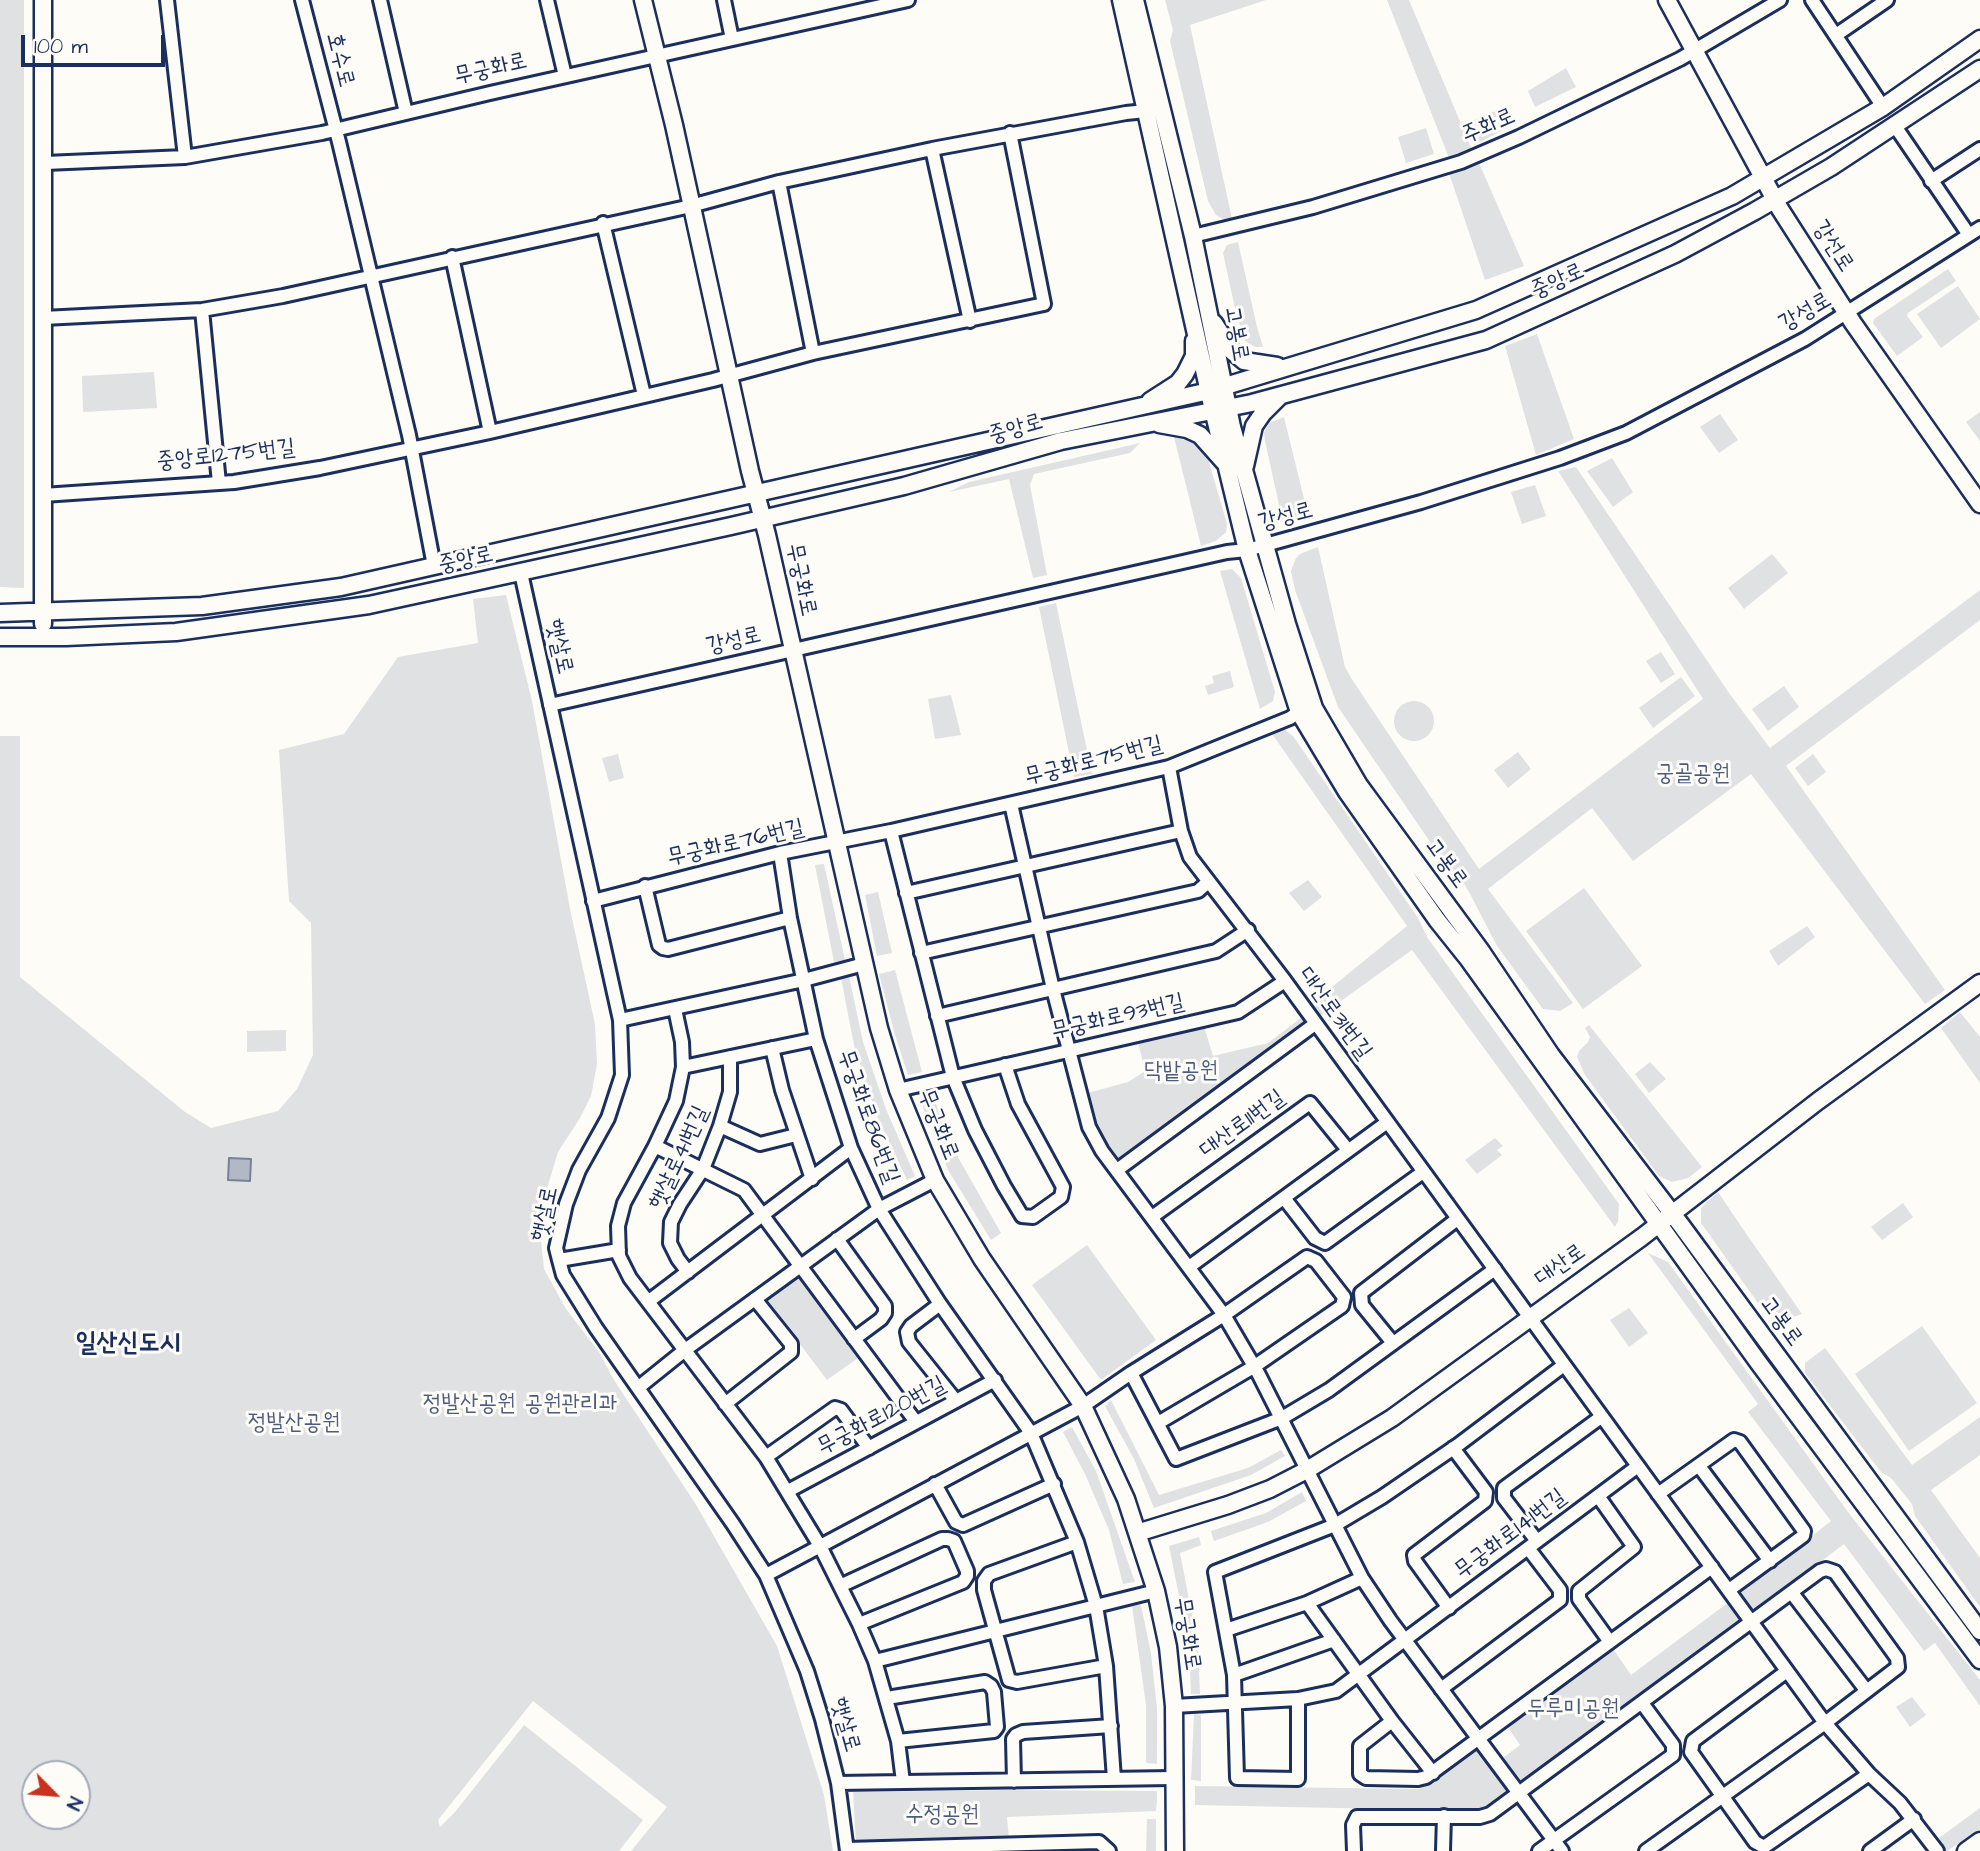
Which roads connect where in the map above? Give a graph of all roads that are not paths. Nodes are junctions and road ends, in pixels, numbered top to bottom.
1 (43, 0) edge
2 (167, 0) edge
3 (302, 0) edge
4 (380, 0) edge
5 (547, 0) edge
6 (642, 0) edge
7 (724, 0) edge
8 (1121, 0) edge
9 (1135, 0) edge
10 (1667, 0) edge
11 (1780, 0) edge
12 (1812, 0) edge
13 (1887, 0) edge
14 (902, 1) edge
15 (1836, 36) junction
16 (732, 39) junction
17 (1980, 39) edge
18 (1696, 51) junction
19 (656, 56) junction
20 (1980, 69) edge
21 (565, 76) junction
22 (1883, 107) junction
23 (1146, 111) junction
24 (406, 113) junction
25 (1895, 126) junction
26 (336, 130) junction
27 (1010, 133) junction
28 (932, 149) junction
29 (1980, 149) edge
30 (185, 157) junction
31 (45, 163) junction
32 (1763, 178) junction
33 (1931, 181) junction
34 (779, 182) junction
35 (1775, 199) junction
36 (691, 205) junction
37 (603, 223) junction
38 (1974, 232) edge
39 (1193, 236) junction
40 (452, 257) junction
41 (370, 277) junction
42 (202, 310) junction
43 (1847, 314) junction
44 (1210, 317) junction
45 (43, 318) junction
46 (970, 321) junction
47 (1194, 325) junction
48 (813, 353) junction
49 (1287, 367) junction
50 (730, 376) junction
51 (1216, 389) junction
52 (644, 395) junction
53 (1281, 396) junction
54 (1138, 408) junction
55 (1221, 409) junction
56 (1153, 422) junction
57 (490, 432) junction
58 (411, 448) junction
59 (1227, 467) junction
60 (1244, 471) junction
61 (219, 483) junction
62 (756, 494) junction
63 (43, 495) junction
64 (1980, 504) edge
65 (763, 518) junction
66 (1266, 545) junction
67 (1247, 550) junction
68 (434, 566) junction
69 (520, 573) junction
70 (0, 613) edge
71 (44, 613) junction
72 (0, 637) edge
73 (43, 637) junction
74 (792, 650) junction
75 (550, 705) junction
76 (1299, 712) junction
77 (1168, 767) junction
78 (1011, 804) junction
79 (891, 831) junction
80 (1181, 831) junction
81 (836, 843) junction
82 (780, 853) junction
83 (1024, 866) junction
84 (1209, 882) junction
85 (645, 886) junction
86 (906, 893) junction
87 (593, 901) junction
88 (790, 918) junction
89 (1039, 928) junction
90 (1248, 930) junction
91 (921, 953) junction
92 (864, 964) junction
93 (804, 980) junction
94 (1285, 981) junction
95 (1980, 984) edge
96 (1052, 989) junction
97 (675, 1009) junction
98 (937, 1016) junction
99 (620, 1020) junction
100 (1315, 1024) junction
101 (816, 1039) junction
102 (772, 1048) junction
103 (1069, 1050) junction
104 (730, 1057) junction
105 (1005, 1065) junction
106 (683, 1067) junction
107 (953, 1077) junction
108 (898, 1090) junction
109 (1386, 1123) junction
110 (720, 1126) junction
111 (796, 1135) junction
112 (655, 1146) junction
113 (852, 1148) junction
114 (1348, 1150) junction
115 (703, 1169) junction
116 (1117, 1170) junction
117 (1423, 1172) junction
118 (812, 1179) junction
119 (935, 1180) junction
120 (1284, 1198) junction
121 (879, 1209) junction
122 (1671, 1213) junction
123 (761, 1216) junction
124 (1152, 1217) junction
125 (1456, 1220) junction
126 (1658, 1223) junction
127 (837, 1239) junction
128 (619, 1250) junction
129 (559, 1260) junction
130 (799, 1266) junction
131 (1189, 1267) junction
132 (1495, 1269) junction
133 (688, 1272) junction
134 (755, 1299) junction
135 (649, 1301) junction
136 (940, 1304) junction
137 (1224, 1315) junction
138 (1529, 1317) junction
139 (854, 1339) junction
140 (1393, 1343) junction
141 (685, 1350) junction
142 (1564, 1365) junction
143 (1255, 1366) junction
144 (1131, 1373) junction
145 (995, 1380) junction
146 (639, 1387) junction
147 (956, 1401) junction
148 (724, 1404) junction
149 (1083, 1406) junction
150 (1601, 1417) junction
151 (1282, 1418) junction
152 (916, 1422) junction
153 (1158, 1423) junction
154 (1031, 1433) junction
155 (869, 1448) junction
156 (1453, 1448) junction
157 (766, 1457) junction
158 (1638, 1466) junction
159 (1699, 1466) junction
160 (1307, 1469) junction
161 (1054, 1483) junction
162 (935, 1485) junction
163 (788, 1491) junction
164 (1658, 1494) junction
165 (1598, 1496) junction
166 (1335, 1525) junction
167 (1138, 1533) junction
168 (1077, 1542) junction
169 (1532, 1544) junction
170 (820, 1546) junction
171 (1770, 1561) junction
172 (1712, 1567) junction
173 (766, 1575) junction
174 (1362, 1578) junction
175 (840, 1586) junction
176 (1729, 1590) junction
177 (1156, 1591) junction
178 (1793, 1593) junction
179 (1307, 1603) junction
180 (1096, 1605) junction
181 (1449, 1608) junction
182 (1751, 1623) junction
183 (859, 1624) junction
184 (1226, 1630) junction
185 (995, 1631) junction
186 (1980, 1631) edge
187 (1334, 1640) junction
188 (1405, 1641) junction
189 (1610, 1642) junction
190 (1980, 1660) edge
191 (875, 1661) junction
192 (1105, 1666) junction
193 (1787, 1671) junction
194 (1359, 1674) junction
195 (1234, 1675) junction
196 (1441, 1689) junction
197 (1866, 1690) junction
198 (887, 1698) junction
199 (1298, 1699) junction
200 (1236, 1702) junction
201 (1642, 1703) junction
202 (1174, 1706) junction
203 (1392, 1721) junction
204 (1825, 1723) junction
205 (1111, 1726) junction
206 (1478, 1739) junction
207 (898, 1741) junction
208 (1433, 1773) junction
209 (1868, 1774) junction
210 (1173, 1778) junction
211 (1114, 1779) junction
212 (1014, 1781) junction
213 (903, 1782) junction
214 (838, 1783) junction
215 (1518, 1793) junction
216 (1723, 1797) junction
217 (1444, 1816) junction
218 (1914, 1819) junction
219 (1980, 1841) edge
220 (1558, 1846) edge
221 (1053, 1847) edge
222 (922, 1849) edge
223 (1107, 1849) edge
224 (847, 1850) edge
225 (1175, 1851) edge
226 (1354, 1851) edge
227 (1443, 1851) edge
228 (1539, 1851) edge
229 (1646, 1851) edge
230 (1870, 1851) edge
231 (1937, 1851) edge
232 (1966, 1851) edge

1 - 31 main road
2 - 30 street
3 - 26 street, 호수로
4 - 24 street
5 - 21 street
6 - 19 main road, 무궁화로
7 - 16 street
8 - 23 main road, 고봉로
9 - 39 main road, 고봉로
10 - 18 main road, 강선로
11 - 18 street, 주화로
12 - 15 street
13 - 15 street
14 - 16 street, 무궁화로
15 - 22 street
16 - 19 street, 무궁화로
17 - 22 main road, 중앙로
18 - 32 main road, 강선로
18 - 39 street, 주화로
19 - 21 street, 무궁화로
19 - 36 main road, 무궁화로
20 - 25 main road, 중앙로
21 - 24 street, 무궁화로
22 - 32 main road, 중앙로
23 - 27 street
23 - 47 main road, 고봉로
24 - 26 street, 무궁화로
25 - 33 street
25 - 35 main road, 중앙로
26 - 30 street
26 - 41 street, 중앙로
27 - 28 street
27 - 46 street
28 - 34 street
28 - 46 street
29 - 33 street
30 - 31 street
31 - 45 main road
32 - 35 main road, 강선로
32 - 49 main road, 중앙로
33 - 38 street
34 - 36 street
34 - 48 street
35 - 43 main road, 강선로
35 - 53 main road, 중앙로
36 - 37 street
36 - 50 main road, 무궁화로
37 - 40 street
37 - 52 street
38 - 43 street, 강성로
39 - 44 main road, 고봉로
40 - 41 street
40 - 57 street
41 - 42 street
41 - 58 street, 중앙로
42 - 45 street
42 - 61 street
43 - 64 main road, 강선로
43 - 66 street, 강성로
44 - 49 main road
44 - 51 main road, 고봉로
45 - 63 main road
46 - 48 street
47 - 51 main road, 고봉로
47 - 54 main road
48 - 50 street
49 - 51 main road, 중앙로
50 - 52 street
50 - 62 main road, 무궁화로
51 - 54 main road, 중앙로
51 - 55 main road, 고봉로
52 - 57 street
53 - 55 main road, 중앙로
53 - 60 main road
54 - 62 main road, 중앙로
55 - 56 main road, 중앙로
55 - 59 main road, 고봉로
55 - 60 main road, 고봉로
56 - 59 main road
56 - 65 main road, 중앙로
57 - 58 street
58 - 61 street, 중앙로1275번길
58 - 68 street, 중앙로
59 - 67 main road, 고봉로
60 - 66 main road, 고봉로
61 - 63 street, 중앙로1275번길
62 - 65 main road, 무궁화로
62 - 68 main road, 중앙로
63 - 71 main road
65 - 69 main road, 중앙로
65 - 74 main road, 무궁화로
66 - 67 street, 강성로
66 - 122 main road, 고봉로
67 - 74 street, 강성로
67 - 76 main road, 고봉로
68 - 71 main road, 중앙로
69 - 73 main road, 중앙로
69 - 75 street, 햇살로
70 - 71 main road, 중앙로
71 - 73 main road
72 - 73 main road, 중앙로
74 - 75 street, 강성로
74 - 81 main road, 무궁화로
75 - 87 street, 햇살로
76 - 77 street, 무궁화로75번길
76 - 126 main road, 고봉로
77 - 78 street, 무궁화로75번길
77 - 80 street, 대산로31번길
78 - 79 street, 무궁화로75번길
78 - 83 street
79 - 81 street, 무궁화로75번길
79 - 86 street
80 - 83 street
80 - 84 street, 대산로31번길
81 - 82 street, 무궁화로76번길
81 - 92 main road, 무궁화로
82 - 85 street, 무궁화로76번길
82 - 88 street, 무궁화로86번길
83 - 86 street
83 - 89 street
84 - 89 street
84 - 90 street, 대산로31번길
85 - 87 street, 무궁화로76번길
85 - 88 street, 무궁화로76번길
86 - 91 street
87 - 99 street, 햇살로
88 - 93 street, 무궁화로86번길
89 - 91 street
89 - 96 street
90 - 94 street, 대산로31번길
90 - 96 street
91 - 98 street
92 - 93 street
92 - 108 main road, 무궁화로
93 - 97 street
93 - 101 street, 무궁화로86번길
94 - 100 street, 대산로31번길
94 - 103 street, 무궁화로93번길
95 - 122 main road, 대산로
96 - 98 street
96 - 103 street
97 - 99 street
97 - 106 street
98 - 107 street
99 - 129 street, 햇살로
100 - 109 street, 대산로31번길
100 - 116 street, 대산로11번길
101 - 102 street, 무궁화로86번길
101 - 113 street, 무궁화로86번길
102 - 104 street, 무궁화로86번길
102 - 111 street
103 - 105 street, 무궁화로93번길
103 - 116 street
104 - 106 street, 무궁화로86번길
104 - 110 street, 햇살로41번길
105 - 107 street, 무궁화로93번길
105 - 107 street
106 - 112 street
107 - 108 street, 무궁화로93번길
108 - 119 main road, 무궁화로
109 - 114 street
109 - 117 street, 대산로31번길
110 - 111 street
110 - 115 street, 햇살로41번길
111 - 118 street
112 - 115 street
112 - 128 street, 햇살로41번길
113 - 118 street
113 - 121 street, 무궁화로86번길
114 - 120 street
114 - 124 street, 대산로11번길
115 - 123 street
115 - 133 street, 햇살로41번길
116 - 124 street
117 - 120 street
117 - 125 street, 대산로31번길
118 - 123 street
119 - 121 street
119 - 149 main road, 무궁화로
120 - 131 street
121 - 127 street
121 - 136 street, 무궁화로86번길
122 - 126 main road, 대산로
122 - 186 main road, 고봉로
123 - 130 street
123 - 133 street
124 - 131 street
125 - 132 street, 대산로31번길
125 - 140 street
126 - 138 main road, 대산로
126 - 190 main road, 고봉로
127 - 130 street
127 - 139 street
128 - 129 street
128 - 135 street, 햇살로41번길
129 - 146 street, 햇살로
130 - 134 street
130 - 139 street
131 - 137 street
132 - 138 street, 대산로31번길
132 - 140 street
133 - 135 street
134 - 141 street
134 - 148 street
135 - 141 street, 햇살로41번길
136 - 145 street
136 - 147 street
137 - 143 street
137 - 143 street
137 - 144 street
138 - 142 street, 대산로31번길
138 - 160 main road, 대산로
139 - 152 street
140 - 151 street
141 - 146 street
141 - 148 street, 햇살로41번길
142 - 150 street, 대산로31번길
142 - 156 street
143 - 151 street
143 - 153 street
144 - 149 street
144 - 153 street
145 - 147 street, 무궁화로120번길
145 - 154 street
146 - 173 street, 햇살로
147 - 152 street, 무궁화로120번길
148 - 157 street, 햇살로41번길
149 - 154 street
149 - 167 main road, 무궁화로
150 - 158 street, 대산로31번길
150 - 169 street
151 - 153 street
151 - 160 street
152 - 155 street, 무궁화로120번길
154 - 161 street
154 - 162 street
155 - 157 street
155 - 163 street, 무궁화로120번길
156 - 166 street
156 - 181 street, 무궁화로141번길
157 - 163 street
158 - 164 street, 대산로31번길
158 - 165 street, 무궁화로141번길
159 - 164 street
159 - 171 street
159 - 171 street
160 - 166 street
160 - 167 main road, 대산로
161 - 162 street
161 - 168 street
162 - 170 street
163 - 170 street
164 - 172 street, 대산로31번길
165 - 169 street, 무궁화로141번길
165 - 189 street, 무궁화로141번길
166 - 174 street
166 - 184 street
167 - 177 main road, 무궁화로
168 - 180 street
168 - 185 street
169 - 181 street, 무궁화로141번길
169 - 196 street
170 - 173 street
170 - 175 street
171 - 176 street
172 - 176 street, 대산로31번길
172 - 189 street
173 - 214 street, 햇살로
174 - 179 street
174 - 188 street
175 - 183 street
175 - 183 street
176 - 182 street, 대산로31번길
177 - 180 street
177 - 202 main road, 무궁화로
178 - 182 street
178 - 197 street
178 - 197 street
179 - 184 street
179 - 187 street
180 - 185 street
180 - 192 street
181 - 188 street, 무궁화로141번길
182 - 193 street, 대산로31번길
182 - 201 street
183 - 191 street
184 - 195 street
185 - 191 street
185 - 192 street
187 - 194 street
187 - 195 street
188 - 194 street, 무궁화로141번길
188 - 196 street
189 - 206 street
191 - 198 street
192 - 205 street
193 - 204 street, 대산로31번길
193 - 216 street
194 - 199 street, 무궁화로141번길
194 - 203 street
195 - 200 street
196 - 206 street
197 - 204 street
198 - 207 street
198 - 207 street
199 - 200 street, 무궁화로141번길
199 - 200 street
200 - 202 street, 무궁화로141번길
201 - 215 street
201 - 220 street
202 - 210 main road, 무궁화로
203 - 208 street
203 - 208 street
204 - 209 street, 대산로31번길
204 - 216 street
205 - 211 street
205 - 212 street
206 - 208 street
206 - 215 street
207 - 213 street
209 - 216 street
209 - 218 street, 대산로31번길
210 - 211 street
210 - 225 main road, 무궁화로
211 - 212 street
212 - 213 street
213 - 214 street
214 - 224 street, 햇살로
215 - 217 street
215 - 220 street
216 - 229 street
217 - 226 street
217 - 227 street
218 - 230 street
218 - 231 street, 대산로31번길
219 - 232 main road
220 - 228 street
221 - 222 street
221 - 223 street
222 - 224 street

